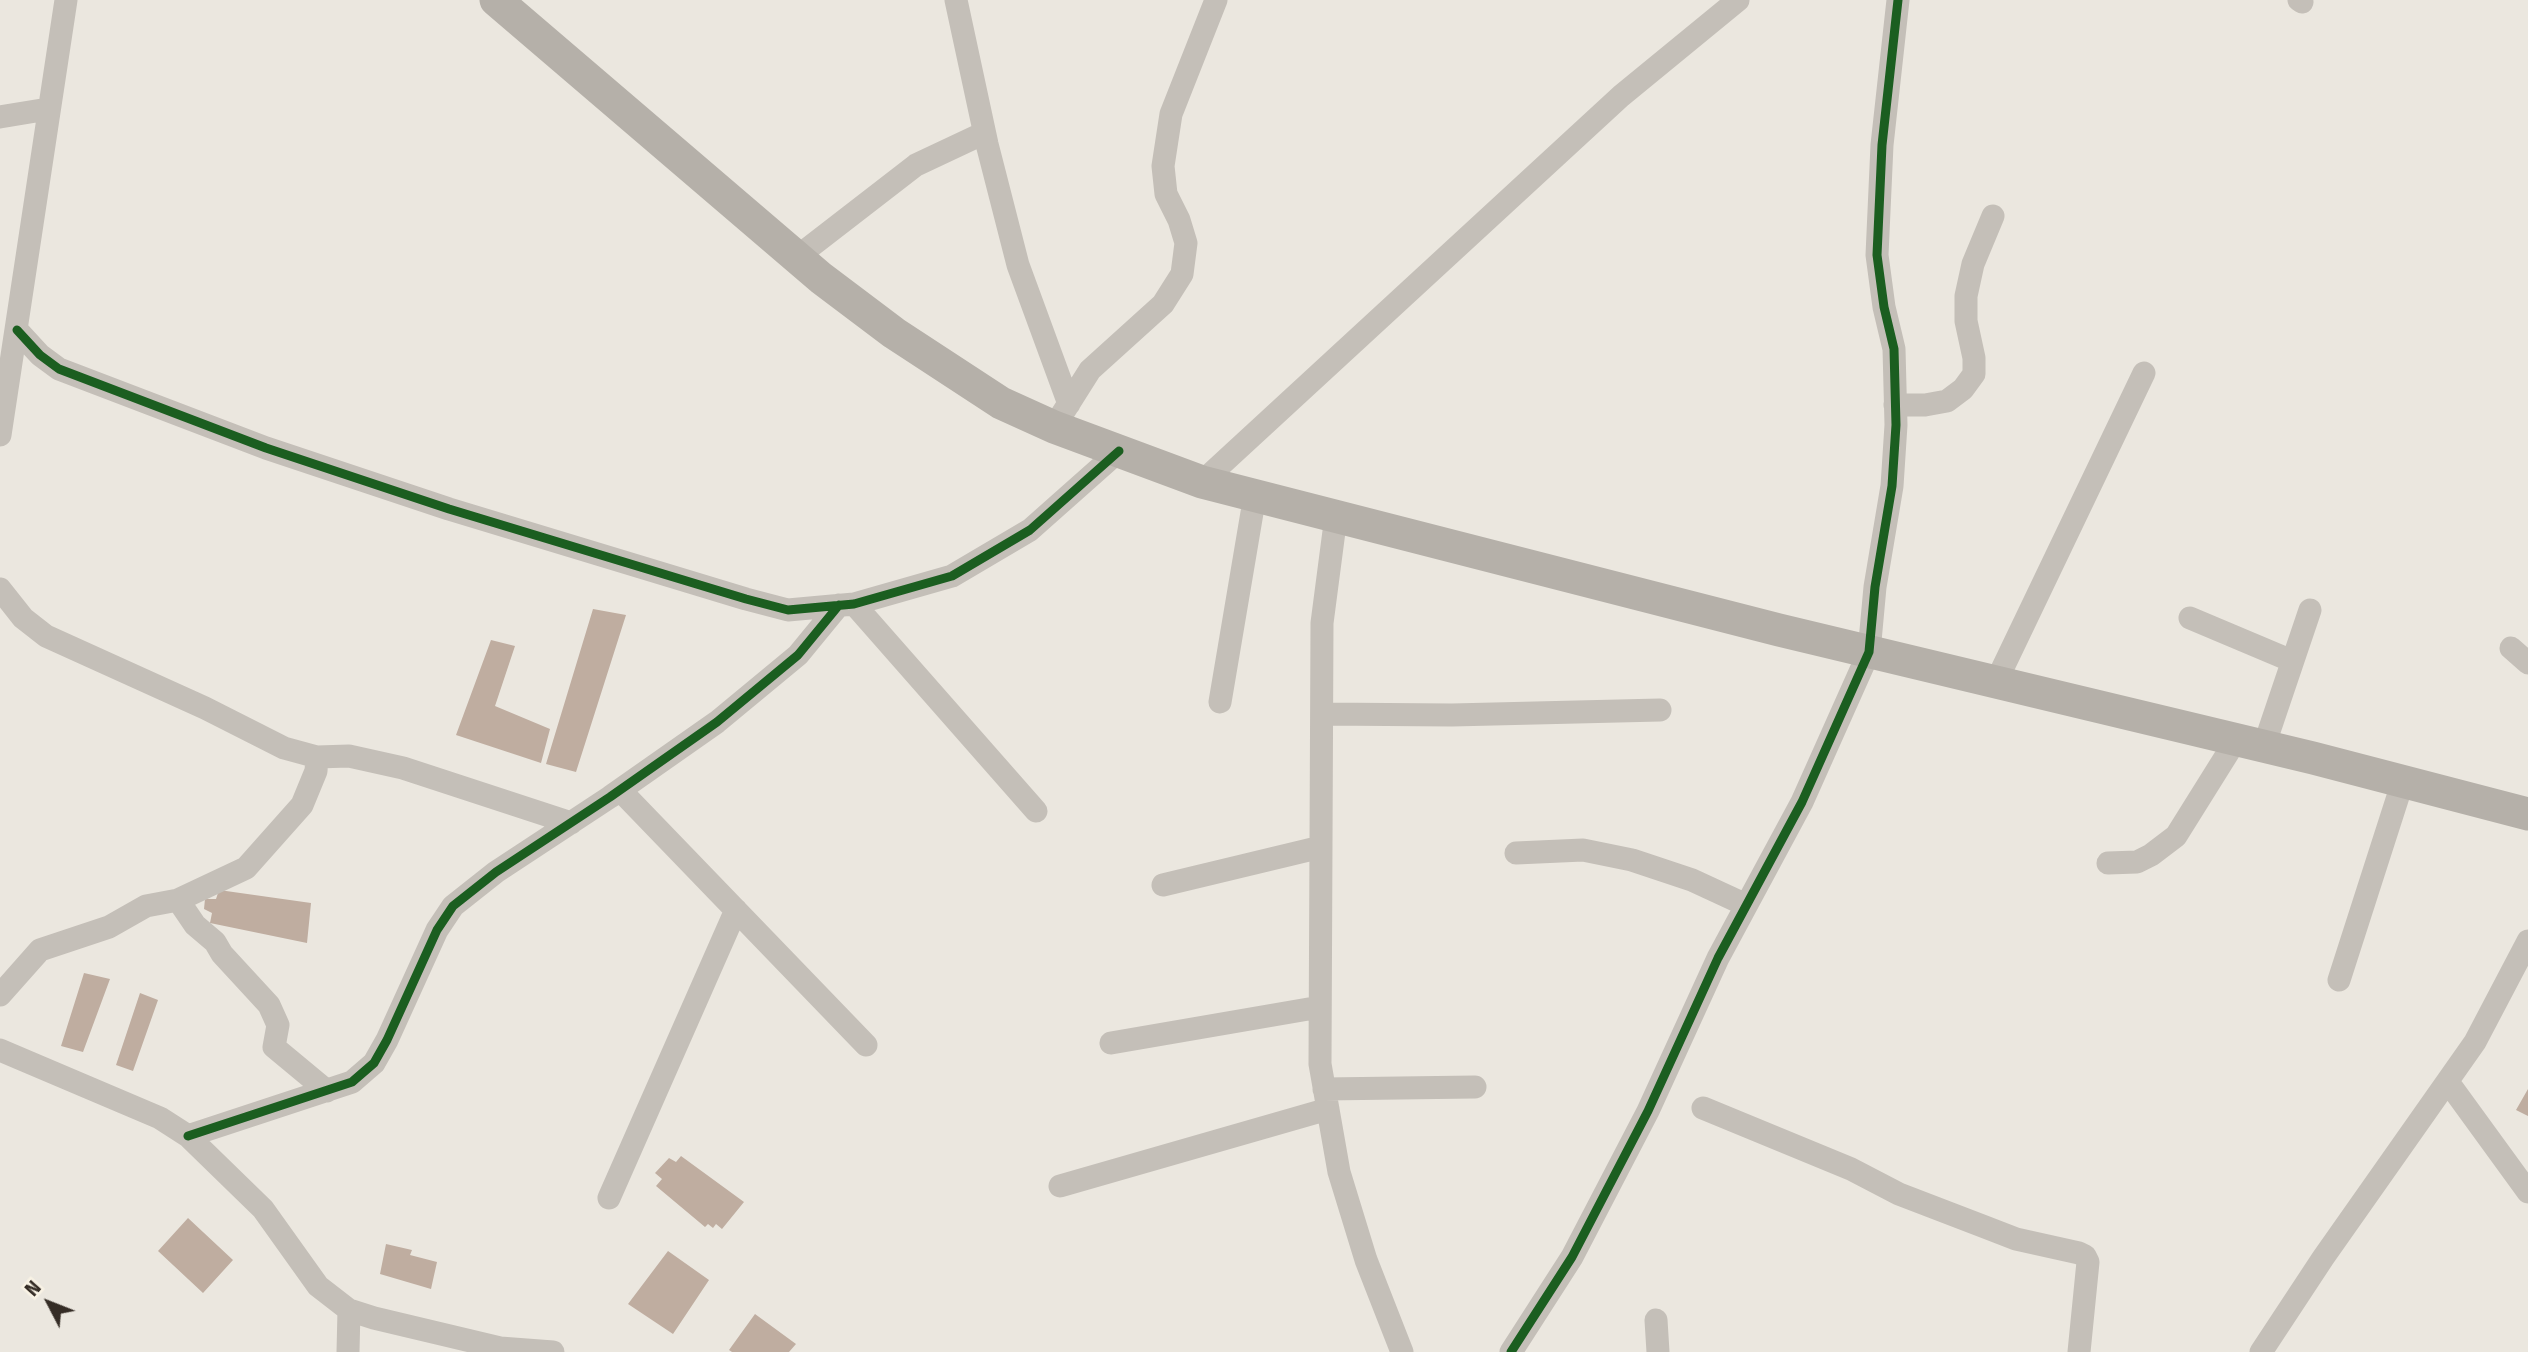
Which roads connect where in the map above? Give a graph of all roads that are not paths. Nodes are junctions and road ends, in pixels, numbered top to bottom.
1 (66, 0) edge
2 (496, 0) edge
3 (956, 0) edge
4 (1216, 0) edge
5 (1738, 0) edge
6 (1898, 0) edge
7 (48, 109) junction
8 (0, 117) edge
9 (984, 133) junction
10 (1993, 216) dead end
11 (797, 257) junction
12 (17, 330) junction
13 (2144, 373) dead end
14 (1895, 405) junction
15 (1062, 415) junction
16 (0, 435) edge
17 (1119, 451) junction
18 (1202, 481) junction
19 (1255, 495) junction
20 (1336, 516) junction
21 (0, 589) edge
22 (846, 605) junction
23 (2309, 610) dead end
24 (2190, 618) dead end
25 (1870, 652) junction
26 (2292, 661) junction
27 (1996, 682) junction
28 (1220, 702) dead end
29 (1660, 710) dead end
30 (1322, 714) junction
31 (2250, 743) junction
32 (317, 757) junction
33 (2403, 782) junction
34 (620, 790) junction
35 (1036, 811) dead end
36 (2528, 814) edge
37 (571, 823) junction
38 (1321, 848) junction
39 (1516, 853) dead end
40 (2108, 863) dead end
41 (1163, 885) dead end
42 (178, 900) junction
43 (1746, 905) junction
44 (736, 910) junction
45 (2528, 941) edge
46 (2339, 980) dead end
47 (0, 995) edge
48 (1320, 1007) junction
49 (1111, 1043) dead end
50 (866, 1045) dead end
51 (0, 1049) edge
52 (2448, 1082) junction
53 (1475, 1087) dead end
54 (327, 1091) junction
55 (1326, 1099) junction
56 (1703, 1108) dead end
57 (188, 1136) junction
58 (1059, 1186) dead end
59 (2528, 1192) edge
60 (609, 1198) dead end
61 (349, 1310) junction
62 (1656, 1320) dead end
63 (348, 1352) edge
64 (553, 1352) edge
65 (1402, 1352) edge
66 (1511, 1352) edge
67 (1658, 1352) edge
68 (2079, 1352) edge
69 (2261, 1352) edge

1 - 7 street
2 - 11 main road
3 - 9 street
4 - 15 street
5 - 18 street
6 - 14 street
7 - 8 street
7 - 12 street
9 - 11 street
9 - 15 street
10 - 14 street
11 - 15 main road
12 - 16 street
12 - 22 street
13 - 27 street
14 - 25 street
15 - 17 main road
17 - 18 main road
17 - 22 street
18 - 19 main road
19 - 20 main road
19 - 28 street
20 - 25 main road
20 - 30 street
21 - 32 street
22 - 34 street
22 - 35 street
23 - 26 street
24 - 26 street
25 - 27 main road
25 - 43 street
26 - 31 street
27 - 31 main road
29 - 30 street
30 - 38 street
31 - 33 main road
31 - 40 street
32 - 37 street
32 - 42 street
33 - 36 main road
33 - 46 street
34 - 37 street
34 - 44 street
37 - 54 street
38 - 41 street
38 - 48 street
39 - 43 street
42 - 47 street
42 - 54 street
43 - 66 street
44 - 50 street
44 - 60 street
45 - 52 street
48 - 49 street
48 - 55 street
51 - 57 street
52 - 59 street
52 - 69 street
53 - 55 street
54 - 57 street
55 - 58 street
55 - 65 street
56 - 68 street
57 - 61 street
61 - 63 street
61 - 64 street
62 - 67 street

